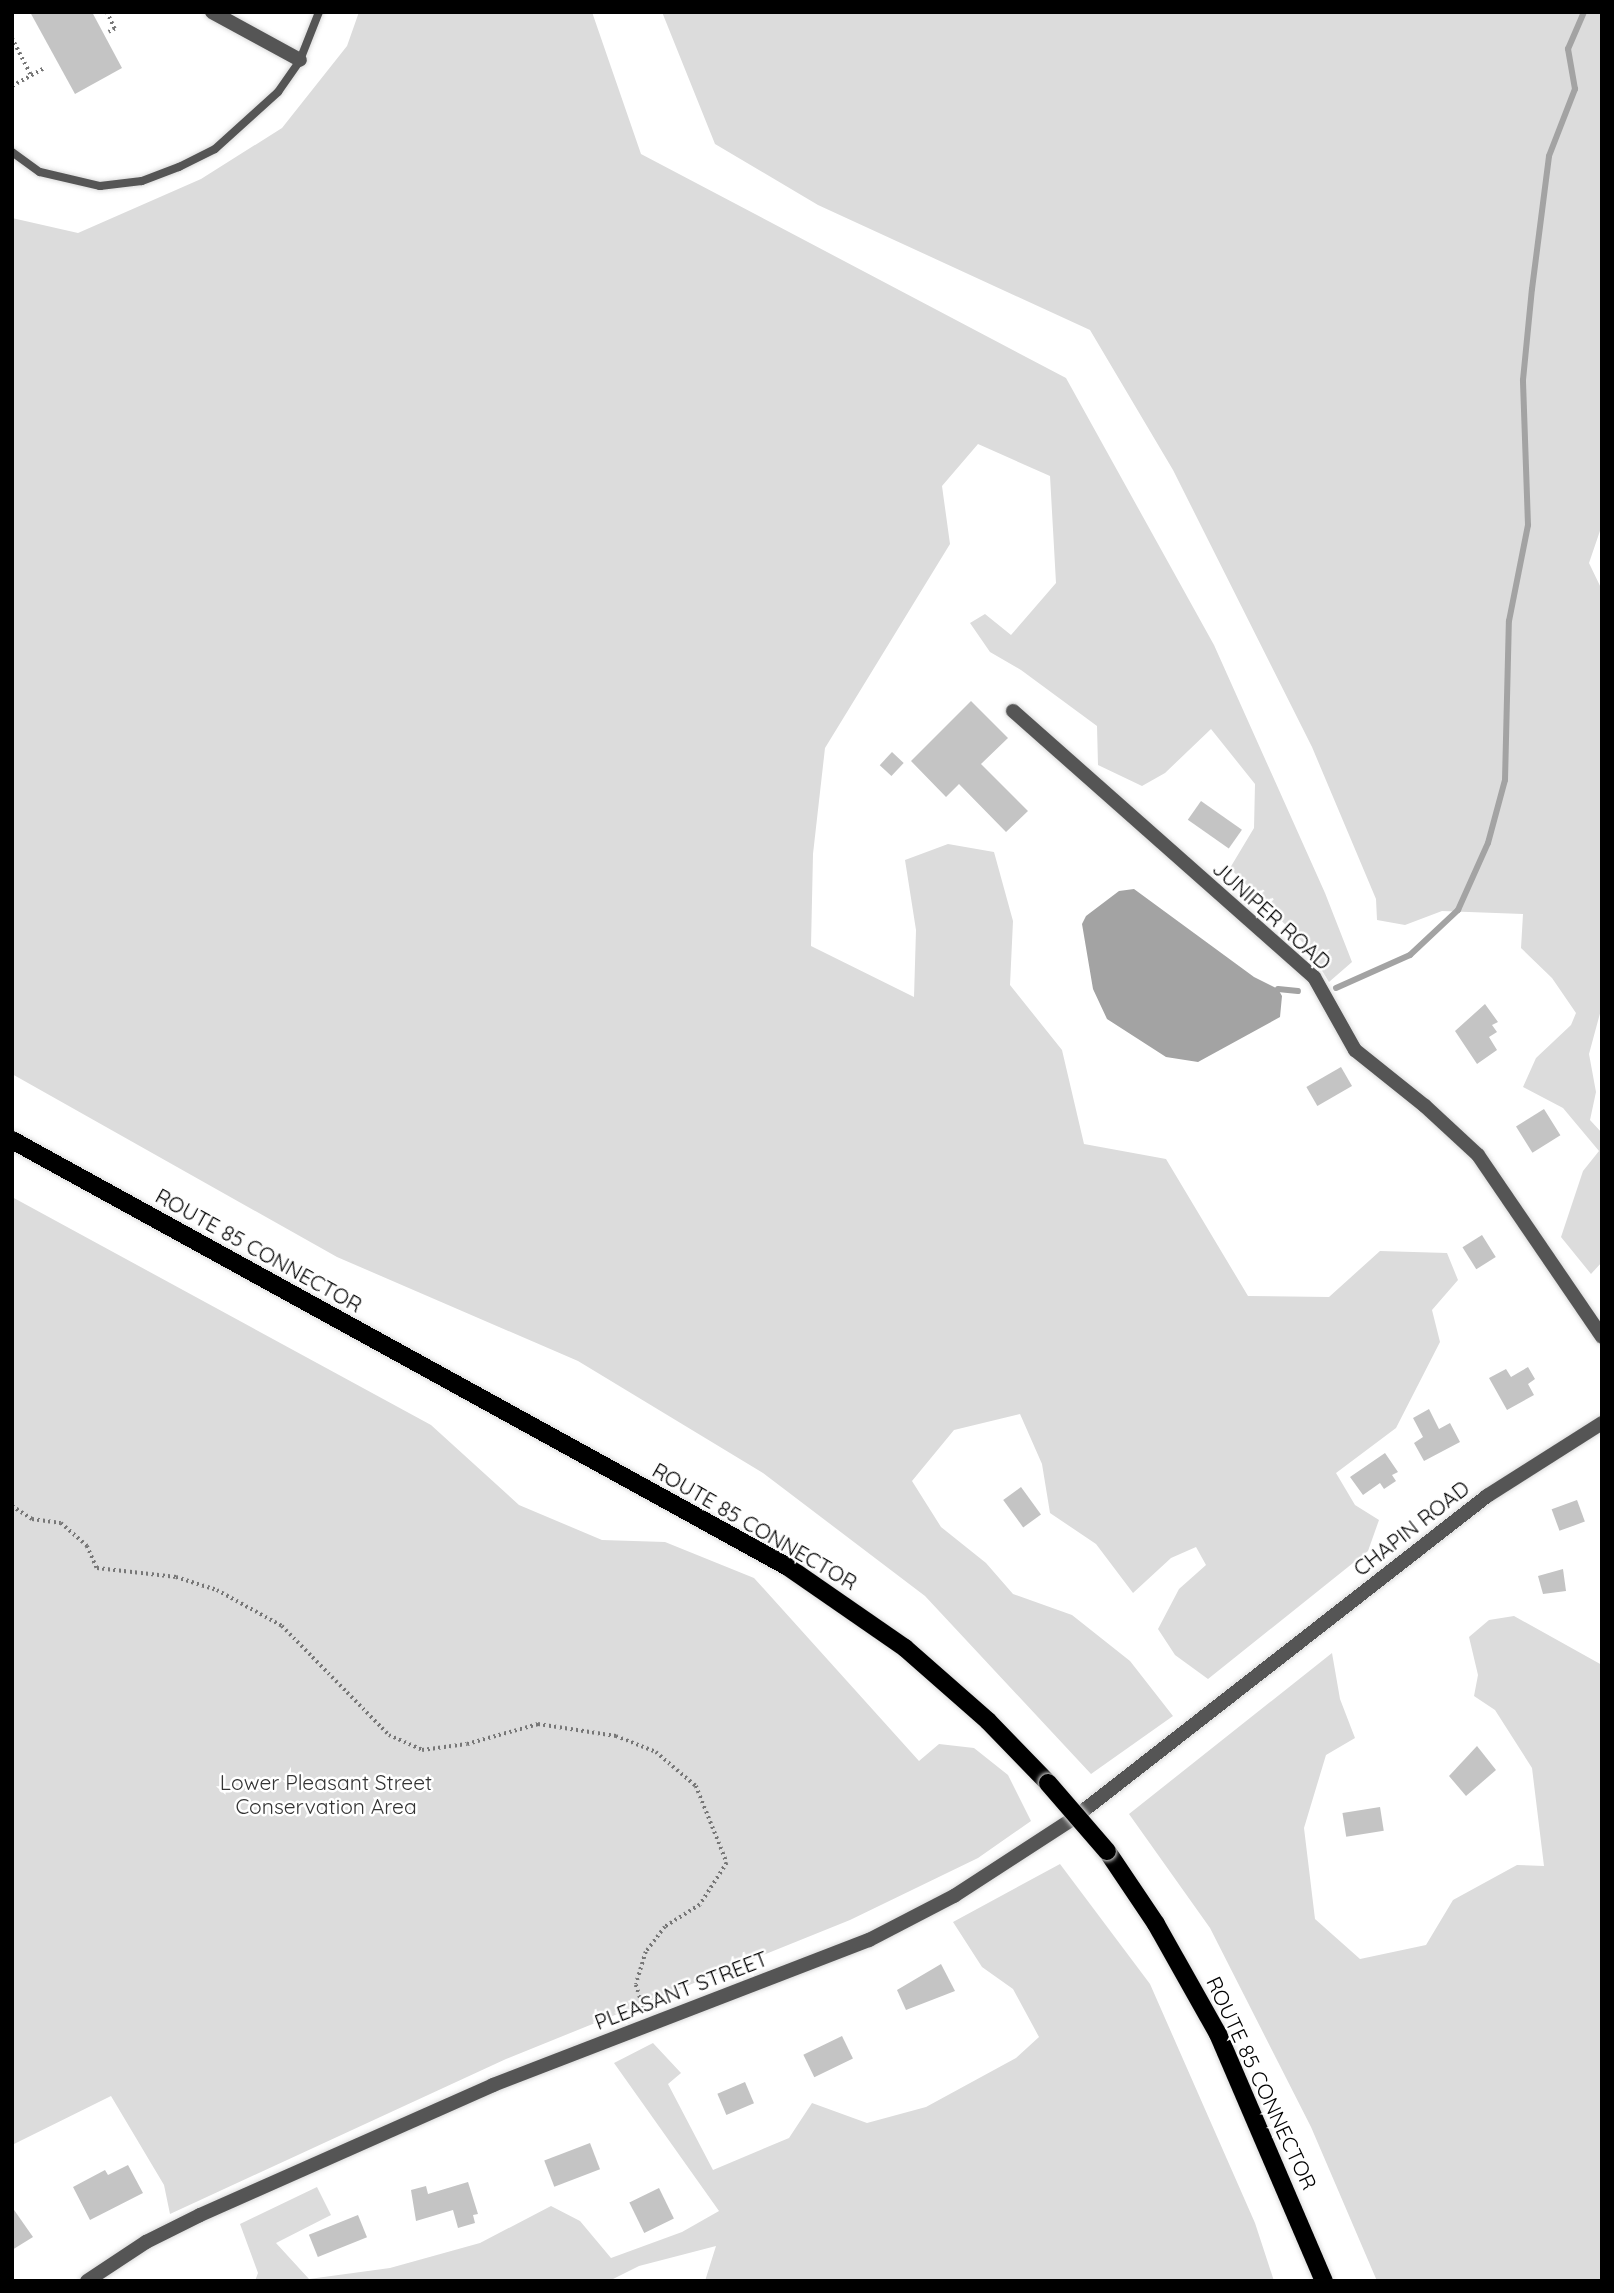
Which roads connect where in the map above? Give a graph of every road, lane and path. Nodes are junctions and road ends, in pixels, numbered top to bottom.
1 (107, 12) edge
2 (212, 12) edge
3 (319, 12) edge
4 (109, 32) dead end
5 (12, 38) edge
6 (300, 60) junction
7 (45, 68) dead end
8 (31, 75) junction
9 (12, 86) edge
10 (12, 152) edge
11 (1013, 711) dead end
12 (12, 1140) edge
13 (1602, 1337) edge
14 (1602, 1423) edge
15 (12, 1506) edge
16 (1253, 1678) joint
17 (649, 2024) junction
18 (87, 2281) edge
19 (1324, 2281) edge

1 - 4 path
2 - 6 street
3 - 6 lane
5 - 8 path
6 - 10 lane
7 - 8 path
8 - 9 path
11 - 13 street, JUNIPER ROAD
12 - 19 main road, ROUTE 85 CONNECTOR, bridge
14 - 16 street, CHAPIN ROAD
15 - 17 path
16 - 17 street, PLEASANT STREET
17 - 18 street, PLEASANT STREET

